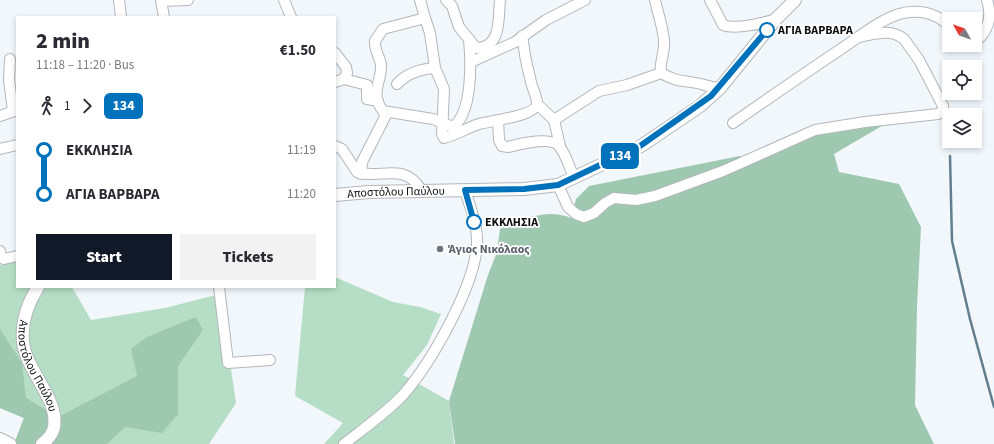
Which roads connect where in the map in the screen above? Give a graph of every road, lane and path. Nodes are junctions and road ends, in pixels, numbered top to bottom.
1 (119, 0) edge
2 (188, 0) edge
3 (284, 0) edge
4 (420, 0) edge
5 (446, 0) edge
6 (500, 0) edge
7 (584, 0) edge
8 (656, 0) edge
9 (710, 0) edge
10 (796, 0) edge
11 (987, 0) edge
12 (162, 1) edge
13 (121, 16) edge
14 (164, 16) edge
15 (291, 16) edge
16 (425, 18) junction
17 (942, 18) edge
18 (776, 20) junction
19 (498, 32) junction
20 (982, 34) edge
21 (522, 36) junction
22 (859, 37) junction
23 (469, 39) junction
24 (501, 48) junction
25 (336, 54) edge
26 (10, 59) dead end
27 (471, 62) junction
28 (436, 68) junction
29 (661, 73) junction
30 (378, 78) junction
31 (339, 80) edge
32 (397, 84) dead end
33 (367, 85) junction
34 (720, 88) junction
35 (378, 101) junction
36 (537, 104) junction
37 (15, 111) edge
38 (387, 113) junction
39 (0, 116) edge
40 (498, 120) junction
41 (554, 120) junction
42 (442, 122) junction
43 (733, 123) dead end
44 (16, 146) edge
45 (336, 146) edge
46 (560, 146) junction
47 (0, 148) edge
48 (361, 174) junction
49 (574, 177) junction
50 (558, 185) junction
51 (421, 190) junction
52 (465, 190) junction
53 (336, 194) edge
54 (0, 251) edge
55 (16, 256) edge
56 (37, 288) edge
57 (219, 288) edge
58 (270, 360) dead end
59 (0, 439) edge
60 (10, 444) edge
61 (42, 444) edge
62 (344, 444) edge

1 - 13 street
2 - 12 street
3 - 15 street
4 - 16 street
5 - 23 street
6 - 19 street
7 - 21 street
8 - 29 street
9 - 18 street
10 - 18 street, Αποστόλου Παύλου
11 - 20 street
12 - 14 street
16 - 28 street
16 - 30 street
17 - 22 street
18 - 34 street, Αποστόλου Παύλου
19 - 23 street
19 - 24 street
21 - 24 street
21 - 36 street
22 - 43 street
22 - 50 street
23 - 27 street
24 - 27 street
25 - 31 street
26 - 37 street
27 - 42 street
28 - 32 street
28 - 42 street
29 - 34 street
29 - 41 street
30 - 33 street
30 - 35 street
31 - 33 street
33 - 35 street
34 - 49 street, Αποστόλου Παύλου
35 - 38 street
36 - 40 street
36 - 41 street
37 - 39 street
38 - 42 street
38 - 48 street
40 - 42 street
40 - 46 street
41 - 46 street
44 - 47 street
45 - 48 street
46 - 49 street
48 - 51 street
49 - 50 street, Αποστόλου Παύλου
50 - 52 street, Αποστόλου Παύλου
51 - 52 street, Αποστόλου Παύλου
51 - 53 street, Αποστόλου Παύλου
52 - 62 street
54 - 55 street
56 - 61 street, Αποστόλου Παύλου
57 - 58 street
59 - 60 street

